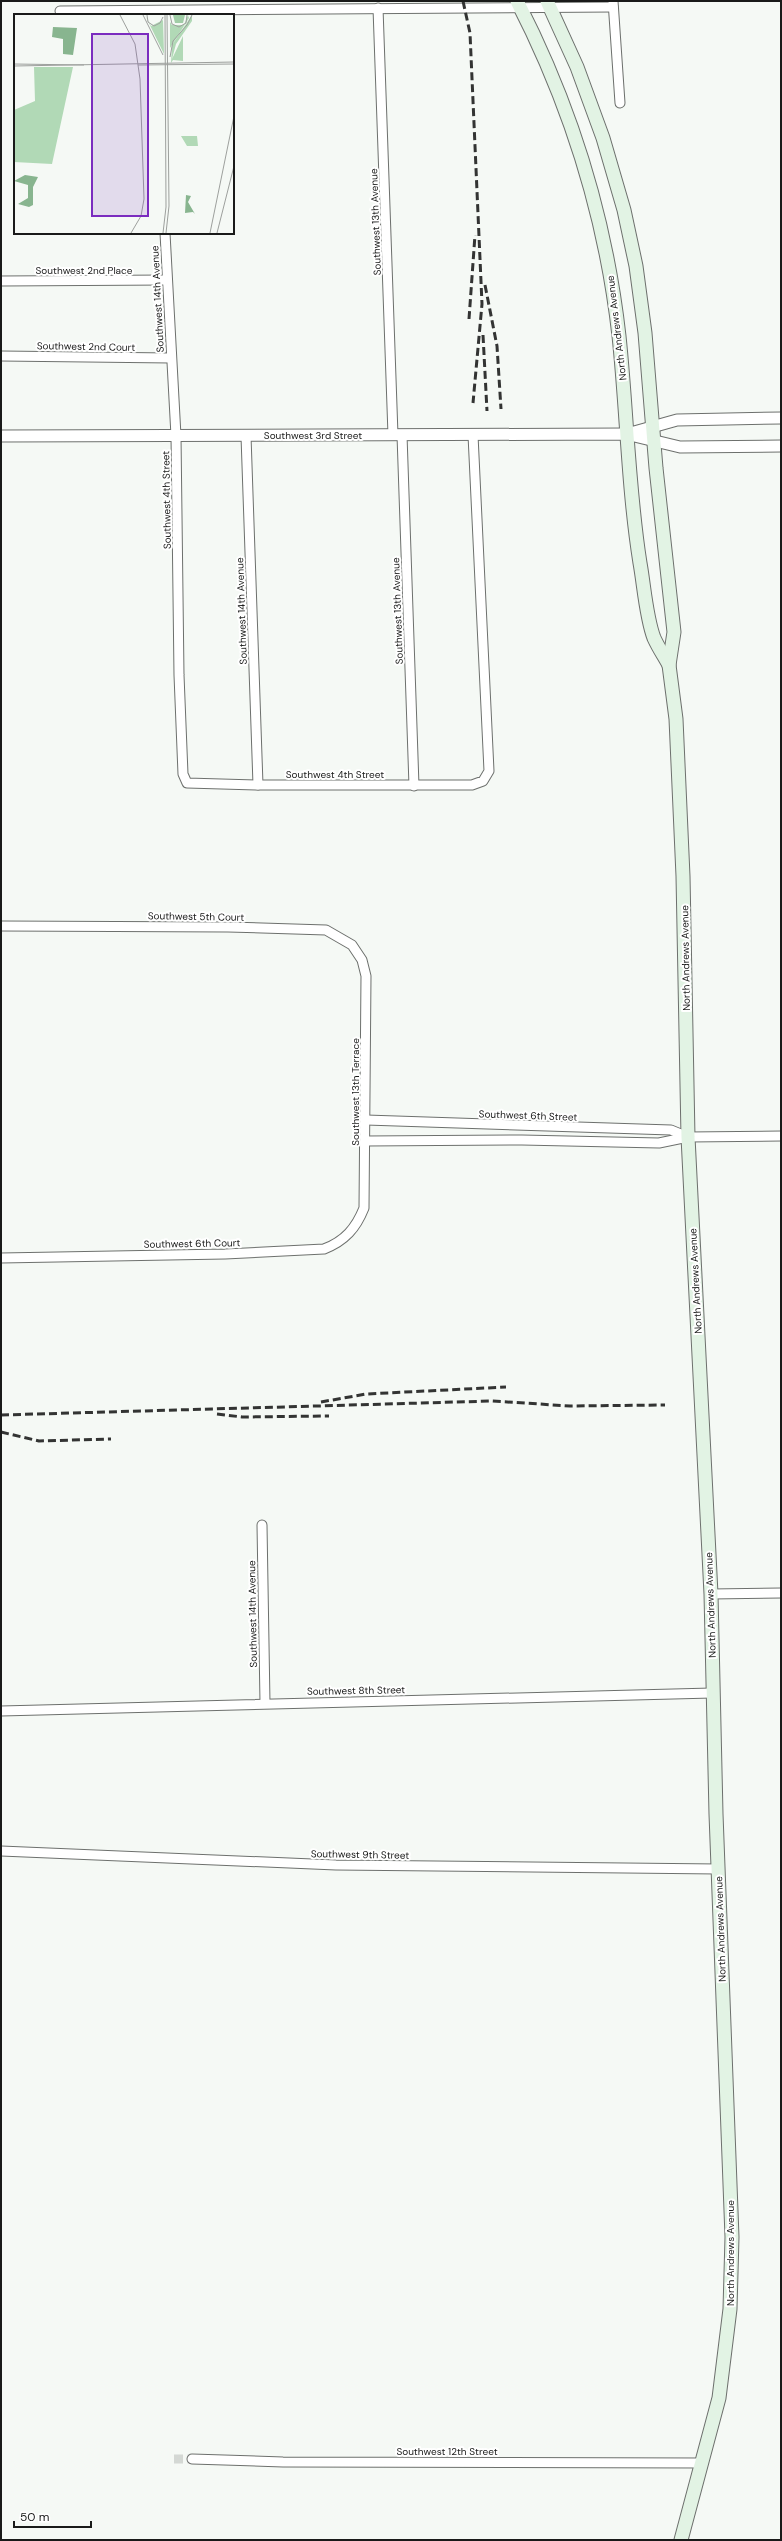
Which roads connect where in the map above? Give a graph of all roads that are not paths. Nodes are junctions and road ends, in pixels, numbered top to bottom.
1 (519, 4) edge
2 (549, 4) edge
3 (613, 4) edge
4 (378, 8) junction
5 (60, 11) dead end
6 (157, 12) edge
7 (620, 103) dead end
8 (165, 234) edge
9 (167, 280) junction
10 (1, 281) edge
11 (1, 356) edge
12 (171, 358) junction
13 (781, 418) edge
14 (653, 427) junction
15 (626, 434) junction
16 (398, 435) junction
17 (474, 435) junction
18 (1, 436) edge
19 (176, 436) junction
20 (246, 436) junction
21 (654, 441) junction
22 (781, 446) edge
23 (669, 665) junction
24 (258, 785) junction
25 (414, 786) junction
26 (1, 926) edge
27 (366, 976) joint
28 (366, 1120) junction
29 (781, 1136) edge
30 (688, 1137) junction
31 (366, 1141) junction
32 (364, 1208) joint
33 (1, 1258) edge
34 (262, 1525) dead end
35 (781, 1593) edge
36 (710, 1594) junction
37 (712, 1693) junction
38 (265, 1703) junction
39 (1, 1711) edge
40 (1, 1851) edge
41 (718, 1869) junction
42 (192, 2459) tunnel mouth
43 (703, 2463) junction
44 (681, 2540) edge

1 - 2 street
1 - 4 street
1 - 15 main road, North Andrews Avenue
2 - 3 street
2 - 14 main road, North Andrews Avenue
3 - 7 street
4 - 6 street
4 - 16 street, Southwest 13th Avenue
5 - 6 street
8 - 9 street, Southwest 14th Avenue
9 - 10 street, Southwest 2nd Place
9 - 12 street, Southwest 14th Avenue
11 - 12 street, Southwest 2nd Court
12 - 19 street, Southwest 14th Avenue
13 - 14 street, Southwest 3rd Street
14 - 15 street, Southwest 3rd Street
14 - 21 main road, North Andrews Avenue
15 - 17 street, Southwest 3rd Street
15 - 21 street, Southwest 3rd Street
15 - 23 main road, North Andrews Avenue
16 - 17 street, Southwest 3rd Street
16 - 20 street, Southwest 3rd Street
16 - 25 street, Southwest 13th Avenue
17 - 25 street, Southwest 4th Street
18 - 19 street, Southwest 3rd Street
19 - 20 street, Southwest 3rd Street
19 - 24 street, Southwest 4th Street
20 - 24 street, Southwest 14th Avenue
21 - 22 street, Southwest 3rd Street
21 - 23 main road, North Andrews Avenue
23 - 30 main road, North Andrews Avenue
24 - 25 street, Southwest 4th Street
26 - 27 street, Southwest 5th Court
27 - 28 street, Southwest 13th Terrace
28 - 30 street, Southwest 6th Street
28 - 31 street, Southwest 13th Terrace
29 - 30 street, Southwest 6th Street
30 - 31 street, Southwest 6th Street
30 - 36 main road, North Andrews Avenue
31 - 32 street, Southwest 13th Terrace
32 - 33 street, Southwest 6th Court
34 - 38 street, Southwest 14th Avenue
35 - 36 street
36 - 37 main road, North Andrews Avenue
37 - 38 street, Southwest 8th Street
37 - 41 main road, North Andrews Avenue
38 - 39 street, Southwest 8th Street
40 - 41 street, Southwest 9th Street
41 - 43 main road, North Andrews Avenue
42 - 43 street, Southwest 12th Street
43 - 44 main road, North Andrews Avenue

